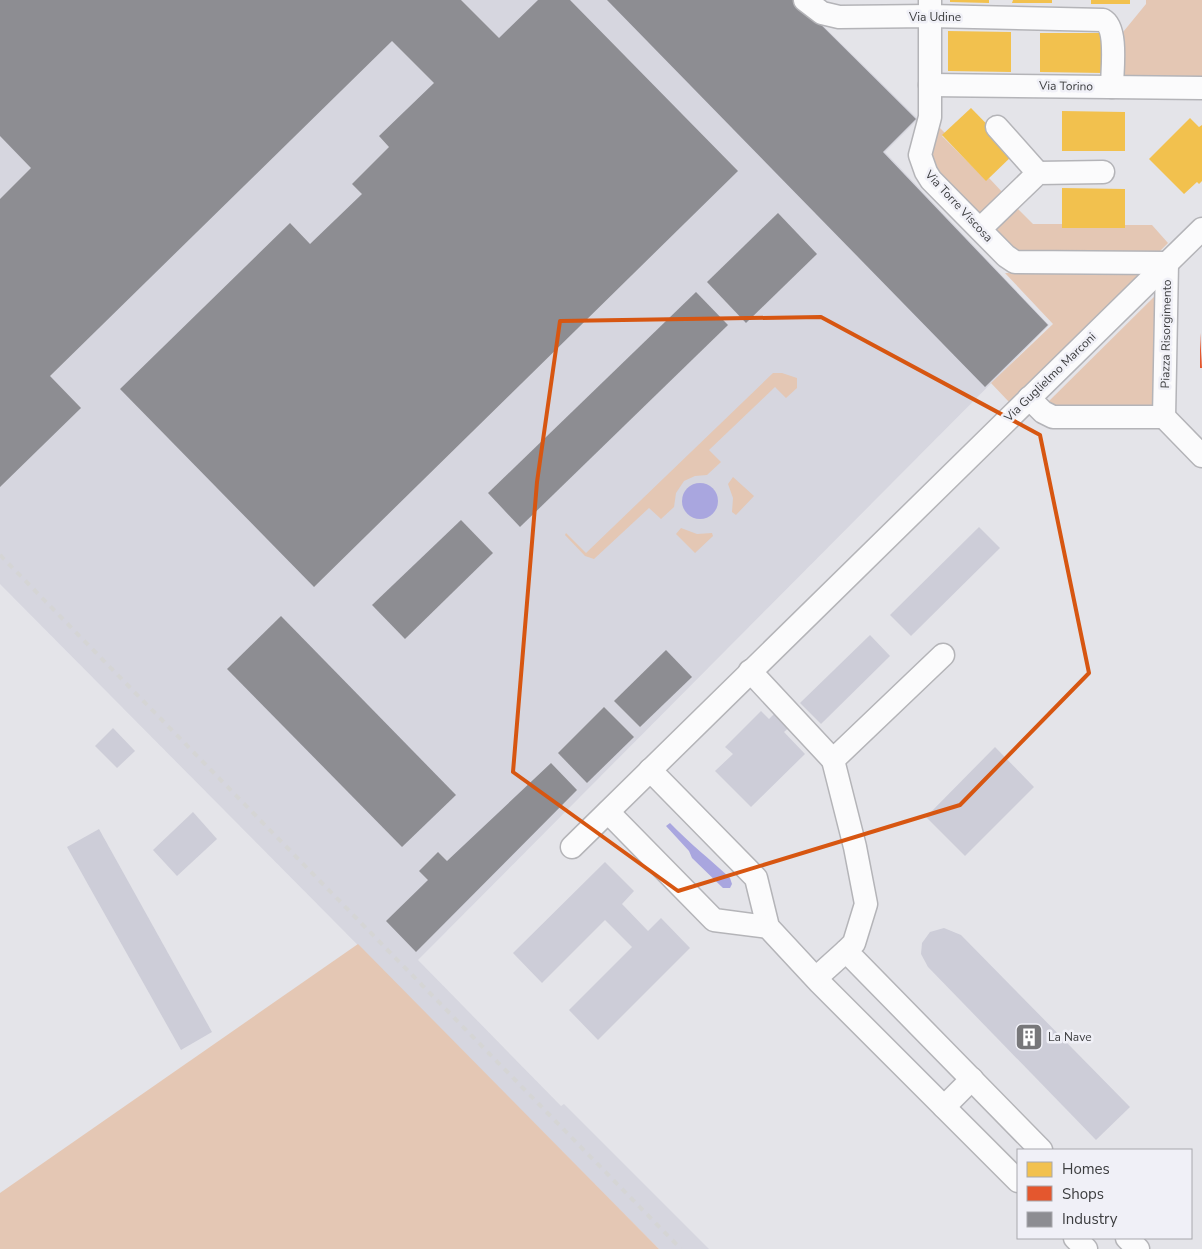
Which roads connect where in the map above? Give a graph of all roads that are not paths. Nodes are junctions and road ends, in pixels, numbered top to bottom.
1 (805, 0) edge
2 (930, 8) edge
3 (1071, 9) edge
4 (930, 84) junction
5 (1112, 87) junction
6 (1202, 88) edge
7 (998, 126) dead end
8 (1038, 172) junction
9 (1103, 172) dead end
10 (1202, 228) edge
11 (980, 230) junction
12 (1013, 261) joint
13 (1167, 263) junction
14 (1029, 398) junction
15 (1164, 417) junction
16 (1202, 456) edge
17 (942, 655) dead end
18 (750, 671) junction
19 (833, 760) junction
20 (650, 770) junction
21 (608, 812) junction
22 (572, 847) dead end
23 (768, 927) junction
24 (846, 951) junction
25 (816, 978) junction
26 (972, 1080) junction
27 (944, 1107) junction
28 (1040, 1149) edge
29 (1017, 1180) edge
30 (1076, 1239) edge
31 (1128, 1239) edge
32 (1086, 1249) edge
33 (1138, 1249) edge

1 - 2 street, Via Udine
2 - 3 street, Via Udine
2 - 4 street, Via Torre Viscosa
3 - 5 street, Via Udine
4 - 5 street, Via Torino
4 - 11 street, Via Torre Viscosa
5 - 6 street, Via Torino
7 - 8 street
8 - 9 street
8 - 11 street
10 - 13 street, Via Guglielmo Marconi
11 - 12 street, Via Torre Viscosa
12 - 13 street, Piazza Risorgimento
13 - 14 street, Via Guglielmo Marconi
13 - 15 street, Piazza Risorgimento
14 - 15 street
14 - 18 street, Via Guglielmo Marconi
15 - 16 street
17 - 19 street
18 - 19 street
18 - 20 street, Via Guglielmo Marconi
19 - 24 street
20 - 21 street, Via Guglielmo Marconi
20 - 23 street
21 - 22 street, Via Guglielmo Marconi
21 - 23 street
23 - 25 street
24 - 25 street
24 - 26 street
25 - 27 street
26 - 27 street
26 - 28 street
27 - 29 street
30 - 32 street
31 - 33 street

